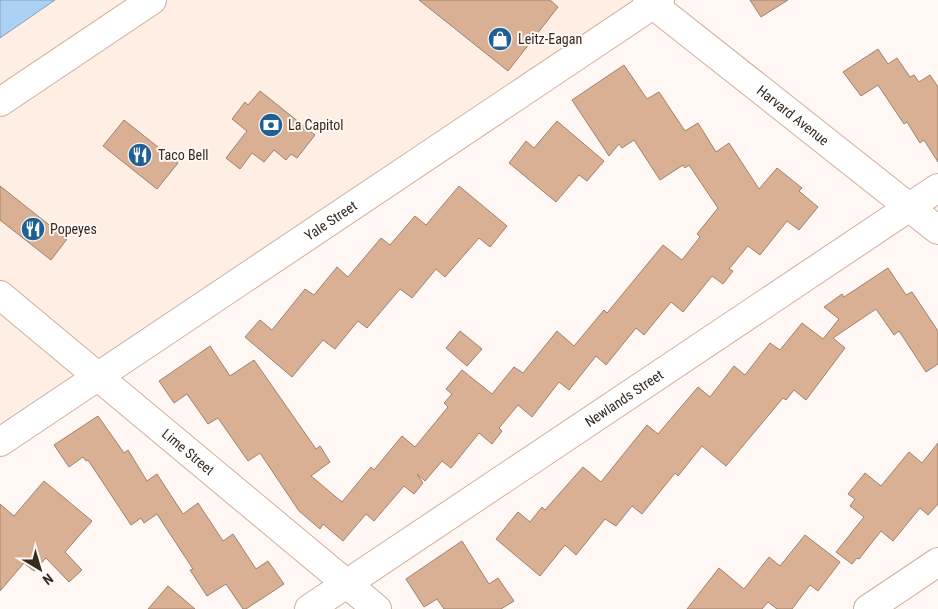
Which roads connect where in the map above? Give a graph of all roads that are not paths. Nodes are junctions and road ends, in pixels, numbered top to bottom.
1 (152, 0) edge
2 (654, 2) edge
3 (0, 102) edge
4 (938, 188) edge
5 (910, 208) junction
6 (938, 230) edge
7 (0, 295) edge
8 (99, 377) junction
9 (0, 442) edge
10 (938, 562) edge
11 (347, 583) junction
12 (309, 609) edge
13 (377, 609) edge
14 (868, 609) edge

1 - 3 street
2 - 5 street, Harvard Avenue
2 - 8 street, Yale Street
4 - 5 street, Newlands Street
5 - 6 street, Harvard Avenue
5 - 11 street, Newlands Street
7 - 8 street, Lime Street
8 - 9 street, Yale Street
8 - 11 street, Lime Street
10 - 14 street
11 - 12 street, Newlands Street
11 - 13 street, Lime Street

